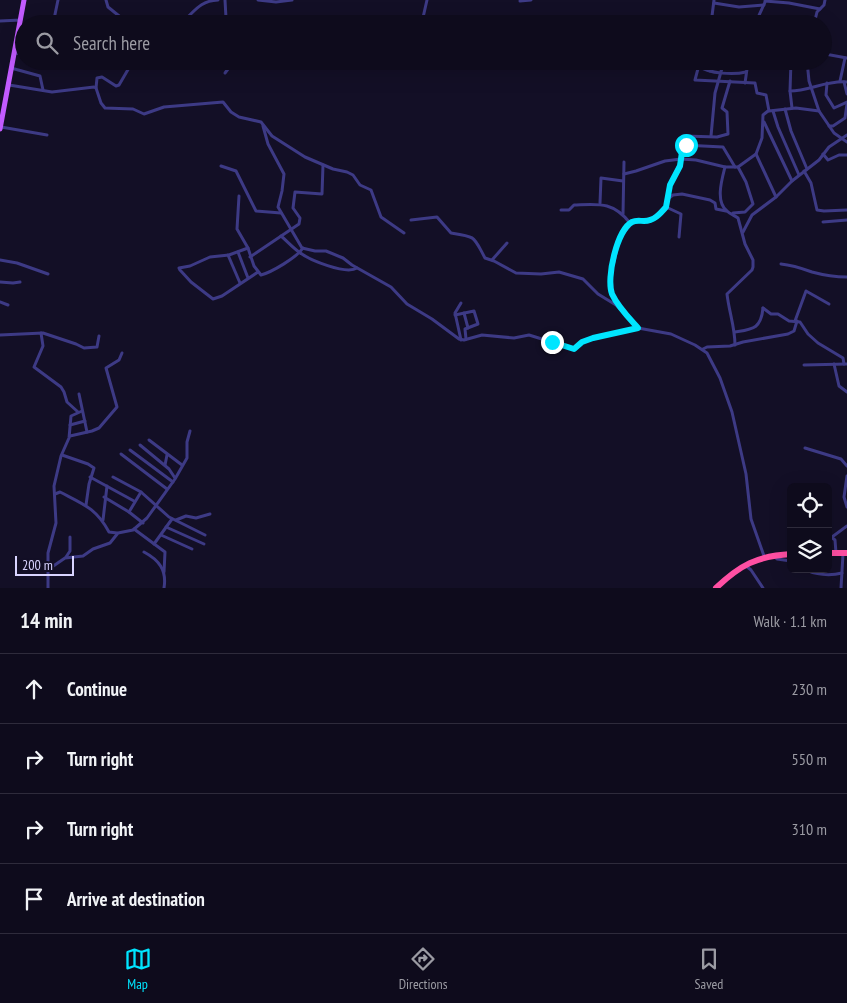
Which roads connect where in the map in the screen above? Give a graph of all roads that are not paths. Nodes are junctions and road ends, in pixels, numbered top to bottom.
1 (24, 0) edge
2 (58, 0) edge
3 (106, 0) edge
4 (207, 0) edge
5 (218, 0) edge
6 (225, 0) edge
7 (258, 0) edge
8 (292, 0) edge
9 (426, 0) edge
10 (531, 0) edge
11 (825, 0) edge
12 (520, 1) edge
13 (714, 2) edge
14 (765, 2) edge
15 (820, 9) junction
16 (21, 15) edge
17 (55, 15) edge
18 (118, 15) edge
19 (189, 15) edge
20 (225, 15) edge
21 (423, 15) edge
22 (712, 15) edge
23 (760, 15) edge
24 (816, 15) edge
25 (15, 20) edge
26 (0, 21) edge
27 (15, 48) edge
28 (14, 53) joint
29 (832, 54) edge
30 (846, 58) edge
31 (11, 68) junction
32 (15, 69) edge
33 (18, 70) edge
34 (128, 70) edge
35 (227, 70) edge
36 (697, 70) edge
37 (706, 70) edge
38 (791, 70) edge
39 (808, 70) edge
40 (710, 71) joint
41 (721, 72) junction
42 (746, 72) joint
43 (225, 73) dead end
44 (718, 81) junction
45 (844, 81) edge
46 (730, 82) junction
47 (745, 83) junction
48 (827, 83) junction
49 (8, 84) junction
50 (810, 87) junction
51 (96, 88) junction
52 (44, 90) junction
53 (790, 91) junction
54 (847, 94) edge
55 (847, 103) edge
56 (792, 108) junction
57 (785, 109) junction
58 (771, 111) junction
59 (819, 111) junction
60 (763, 120) junction
61 (264, 126) junction
62 (829, 126) junction
63 (0, 128) edge
64 (847, 134) edge
65 (47, 135) dead end
66 (711, 136) junction
67 (842, 139) junction
68 (847, 142) edge
69 (683, 145) junction
70 (756, 154) junction
71 (823, 154) junction
72 (847, 154) edge
73 (681, 159) junction
74 (624, 162) dead end
75 (323, 165) junction
76 (221, 166) dead end
77 (725, 167) junction
78 (736, 167) junction
79 (806, 170) junction
80 (624, 174) junction
81 (800, 175) junction
82 (624, 181) junction
83 (792, 181) junction
84 (239, 196) dead end
85 (776, 197) junction
86 (668, 198) junction
87 (600, 204) junction
88 (666, 207) junction
89 (561, 210) dead end
90 (847, 210) edge
91 (728, 212) junction
92 (281, 213) junction
93 (623, 215) junction
94 (411, 220) dead end
95 (847, 220) edge
96 (824, 222) dead end
97 (630, 224) junction
98 (290, 229) junction
99 (742, 232) junction
100 (404, 233) dead end
101 (281, 236) junction
102 (679, 237) dead end
103 (507, 243) dead end
104 (248, 248) junction
105 (303, 248) junction
106 (238, 252) junction
107 (299, 253) junction
108 (228, 256) junction
109 (250, 256) junction
110 (1, 260) edge
111 (492, 260) junction
112 (0, 264) edge
113 (781, 264) dead end
114 (358, 268) junction
115 (258, 272) junction
116 (48, 274) dead end
117 (847, 277) edge
118 (248, 278) junction
119 (0, 282) edge
120 (20, 282) dead end
121 (240, 283) junction
122 (0, 302) edge
123 (461, 303) dead end
124 (829, 304) dead end
125 (8, 305) dead end
126 (622, 310) junction
127 (464, 312) junction
128 (455, 315) junction
129 (796, 321) junction
130 (468, 328) junction
131 (638, 328) junction
132 (735, 332) junction
133 (40, 333) junction
134 (0, 335) edge
135 (99, 336) dead end
136 (466, 339) junction
137 (461, 340) junction
138 (734, 345) junction
139 (703, 349) junction
140 (122, 353) dead end
141 (834, 364) junction
142 (845, 364) edge
143 (804, 365) dead end
144 (847, 392) edge
145 (79, 394) dead end
146 (80, 411) junction
147 (85, 421) junction
148 (70, 425) junction
149 (190, 431) dead end
150 (87, 432) junction
151 (70, 436) junction
152 (149, 440) dead end
153 (140, 445) dead end
154 (805, 448) dead end
155 (130, 450) dead end
156 (121, 454) dead end
157 (167, 454) junction
158 (62, 455) junction
159 (165, 465) junction
160 (182, 465) junction
161 (847, 466) edge
162 (90, 477) junction
163 (113, 477) dead end
164 (847, 478) edge
165 (174, 480) junction
166 (107, 486) junction
167 (167, 489) junction
168 (140, 492) junction
169 (55, 494) junction
170 (104, 497) junction
171 (134, 501) junction
172 (86, 505) junction
173 (156, 506) junction
174 (847, 507) edge
175 (128, 512) junction
176 (210, 514) dead end
177 (103, 520) junction
178 (174, 520) junction
179 (143, 522) junction
180 (847, 526) edge
181 (166, 527) junction
182 (134, 529) junction
183 (118, 533) junction
184 (161, 535) junction
185 (205, 535) dead end
186 (70, 537) dead end
187 (832, 537) joint
188 (154, 544) junction
189 (204, 544) dead end
190 (192, 549) dead end
191 (144, 552) dead end
192 (842, 553) edge
193 (787, 554) edge
194 (773, 555) junction
195 (764, 556) junction
196 (66, 557) junction
197 (787, 560) edge
198 (745, 564) junction
199 (49, 569) junction
200 (164, 572) junction
201 (815, 573) edge
202 (842, 573) junction
203 (48, 588) edge
204 (164, 588) edge
205 (716, 588) edge
206 (763, 588) edge
207 (841, 588) edge

1 - 16 main road
2 - 17 street
3 - 18 street
4 - 5 street
4 - 19 street
6 - 20 street
7 - 8 street
9 - 21 street
10 - 12 street
11 - 15 street
13 - 14 street
13 - 22 street
14 - 15 street
14 - 23 street
15 - 24 street
25 - 26 street
27 - 28 main road
28 - 31 main road
29 - 30 street
30 - 45 street
31 - 32 street
31 - 49 main road
33 - 52 street
34 - 51 street
35 - 43 street
36 - 44 street
37 - 40 street
38 - 53 street
39 - 50 street
40 - 41 street
41 - 42 street
41 - 44 street
42 - 47 street
44 - 46 street
44 - 66 street
45 - 48 street
45 - 54 street
46 - 47 street
46 - 66 street
47 - 58 street
48 - 50 street
48 - 55 street
49 - 52 street
49 - 63 main road
50 - 53 street
50 - 59 street
51 - 52 street
51 - 61 street
53 - 56 street
55 - 62 street
56 - 57 street
56 - 59 street
57 - 58 street
57 - 79 street
58 - 60 street
58 - 81 street
59 - 62 street
60 - 70 street
60 - 83 street
61 - 75 street
61 - 92 street
62 - 67 street
63 - 65 street
64 - 67 street
66 - 69 street
67 - 68 street
67 - 71 street
69 - 73 street
69 - 78 street
70 - 78 street
70 - 85 street
71 - 72 street
71 - 79 street
73 - 77 street
73 - 80 street
73 - 86 street
74 - 80 street
75 - 98 street
75 - 100 street
76 - 92 street
77 - 78 street
77 - 91 street
78 - 91 street
79 - 81 street
79 - 90 street
80 - 82 street
81 - 83 street
82 - 87 street
82 - 93 street
83 - 85 street
84 - 104 street
85 - 99 street
86 - 88 street
86 - 91 street
87 - 89 street
87 - 93 street
88 - 97 street
88 - 102 street
91 - 99 street
92 - 98 street
93 - 97 street
94 - 111 street
95 - 96 street
97 - 126 street
98 - 101 street
98 - 105 street
99 - 132 street
101 - 107 street
101 - 109 street
103 - 111 street
104 - 106 street
104 - 109 street
105 - 107 street
105 - 114 street
106 - 108 street
106 - 118 street
107 - 114 street
107 - 115 street
108 - 121 street
108 - 121 street
109 - 115 street
110 - 112 street
110 - 116 street
111 - 126 street
113 - 117 street
114 - 137 street
115 - 118 street
118 - 121 street
119 - 120 street
122 - 125 street
123 - 128 street
124 - 129 street
126 - 131 street
127 - 128 street
127 - 130 street
127 - 130 street
128 - 137 street
129 - 132 street
129 - 138 street
129 - 142 street
130 - 136 street
131 - 136 street
131 - 139 street
132 - 138 street
133 - 134 street
133 - 135 street
133 - 146 street
136 - 137 street
138 - 139 street
139 - 195 street
140 - 150 street
141 - 142 street
141 - 143 street
141 - 144 street
145 - 146 street
146 - 147 street
146 - 148 street
147 - 148 street
147 - 150 street
148 - 151 street
149 - 160 street
150 - 151 street
151 - 158 street
152 - 157 street
153 - 159 street
154 - 161 street
155 - 165 street
156 - 167 street
157 - 159 street
157 - 160 street
158 - 162 street
158 - 169 street
159 - 165 street
160 - 165 street
162 - 166 street
162 - 172 street
163 - 168 street
164 - 174 street
165 - 167 street
166 - 170 street
166 - 171 street
167 - 173 street
168 - 171 street
168 - 173 street
169 - 172 street
169 - 199 street
170 - 175 street
170 - 177 street
171 - 175 street
172 - 177 street
173 - 178 street
173 - 179 street
175 - 179 street
176 - 178 street
177 - 183 street
178 - 181 street
178 - 185 street
179 - 182 street
180 - 187 street
181 - 184 street
181 - 189 street
182 - 183 street
182 - 188 street
183 - 196 street
184 - 188 street
184 - 190 street
186 - 196 street
187 - 192 street
188 - 200 street
191 - 200 street
192 - 202 street
193 - 194 highway
194 - 195 highway
194 - 197 street
195 - 198 highway
196 - 199 street
198 - 205 highway
198 - 206 street
199 - 203 street
200 - 204 street
201 - 202 street
202 - 207 street

